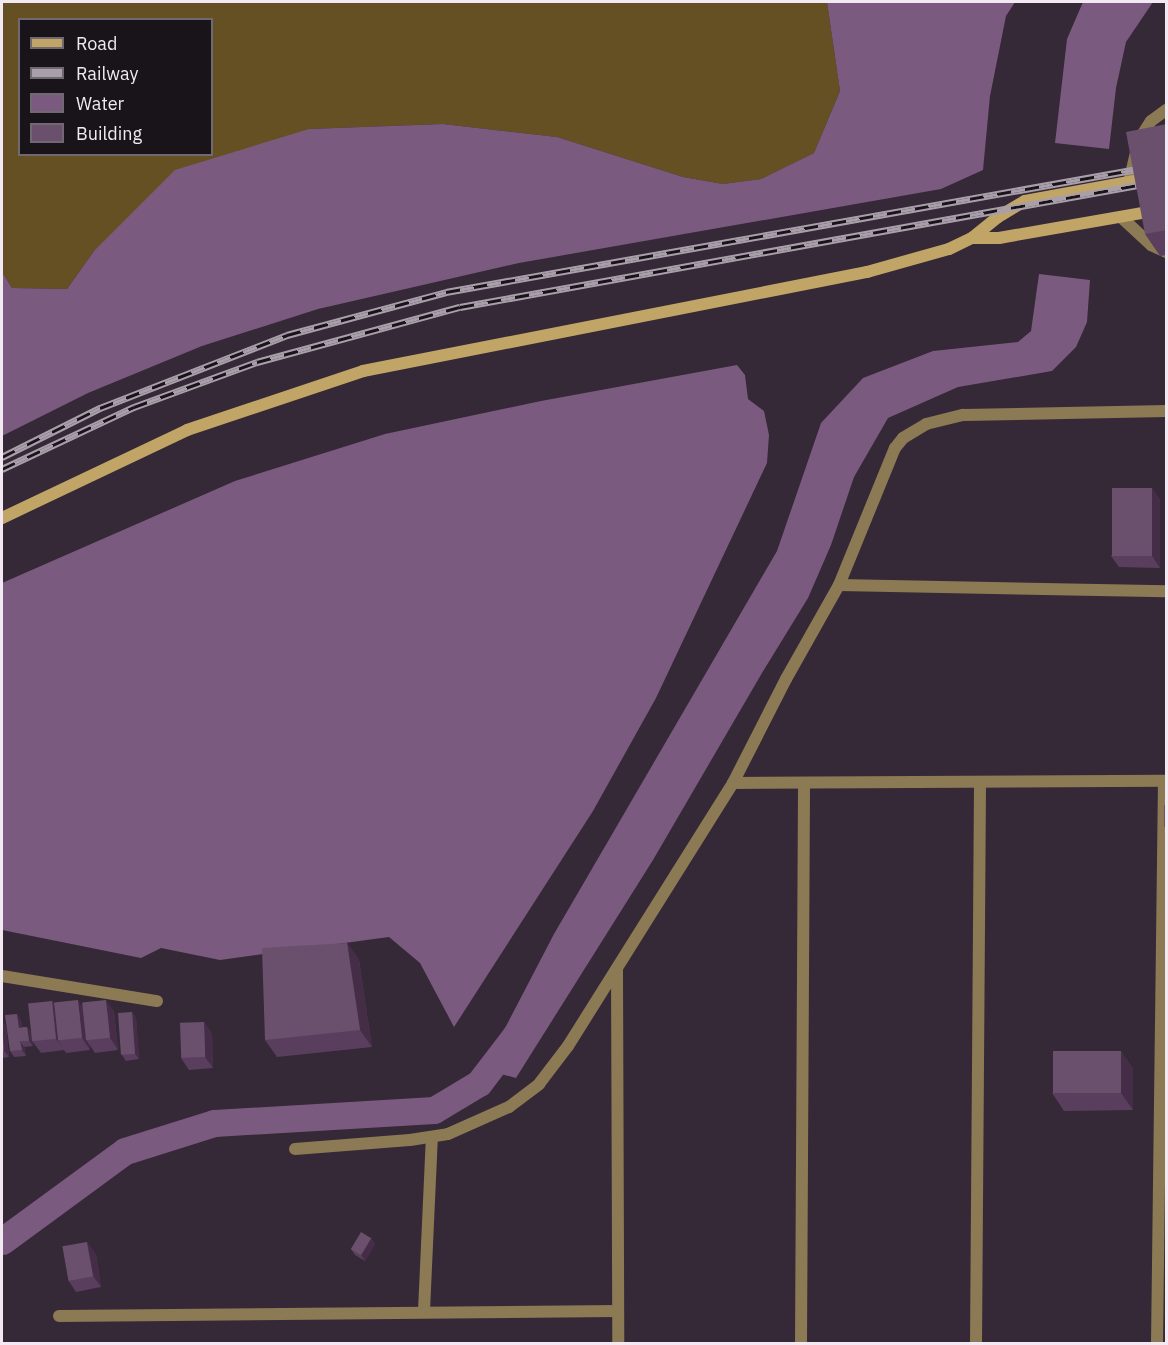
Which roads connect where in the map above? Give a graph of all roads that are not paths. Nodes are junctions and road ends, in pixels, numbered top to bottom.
1 (1167, 110) edge
2 (1167, 175) edge
3 (1129, 182) junction
4 (1167, 209) edge
5 (1121, 217) junction
6 (972, 238) junction
7 (1167, 252) edge
8 (1167, 411) edge
9 (2, 518) edge
10 (839, 585) junction
11 (1167, 591) edge
12 (1165, 781) edge
13 (980, 782) junction
14 (733, 783) junction
15 (804, 783) junction
16 (617, 968) junction
17 (2, 976) edge
18 (158, 1001) dead end
19 (432, 1137) junction
20 (295, 1149) dead end
21 (424, 1311) junction
22 (618, 1311) junction
23 (59, 1316) dead end
24 (1162, 1319) edge
25 (618, 1344) edge
26 (801, 1344) edge
27 (975, 1344) edge
28 (1157, 1344) edge

1 - 3 street
2 - 3 main road
3 - 6 main road
4 - 5 main road
5 - 6 main road
5 - 7 street
6 - 9 main road
8 - 10 street
10 - 11 street
10 - 14 street
12 - 13 street
12 - 24 street
13 - 15 street
13 - 27 street
14 - 15 street
14 - 16 street
15 - 26 street
16 - 19 street
16 - 22 street
17 - 18 street
19 - 20 street
19 - 21 street
21 - 22 street
21 - 23 street
22 - 25 street
24 - 28 street

